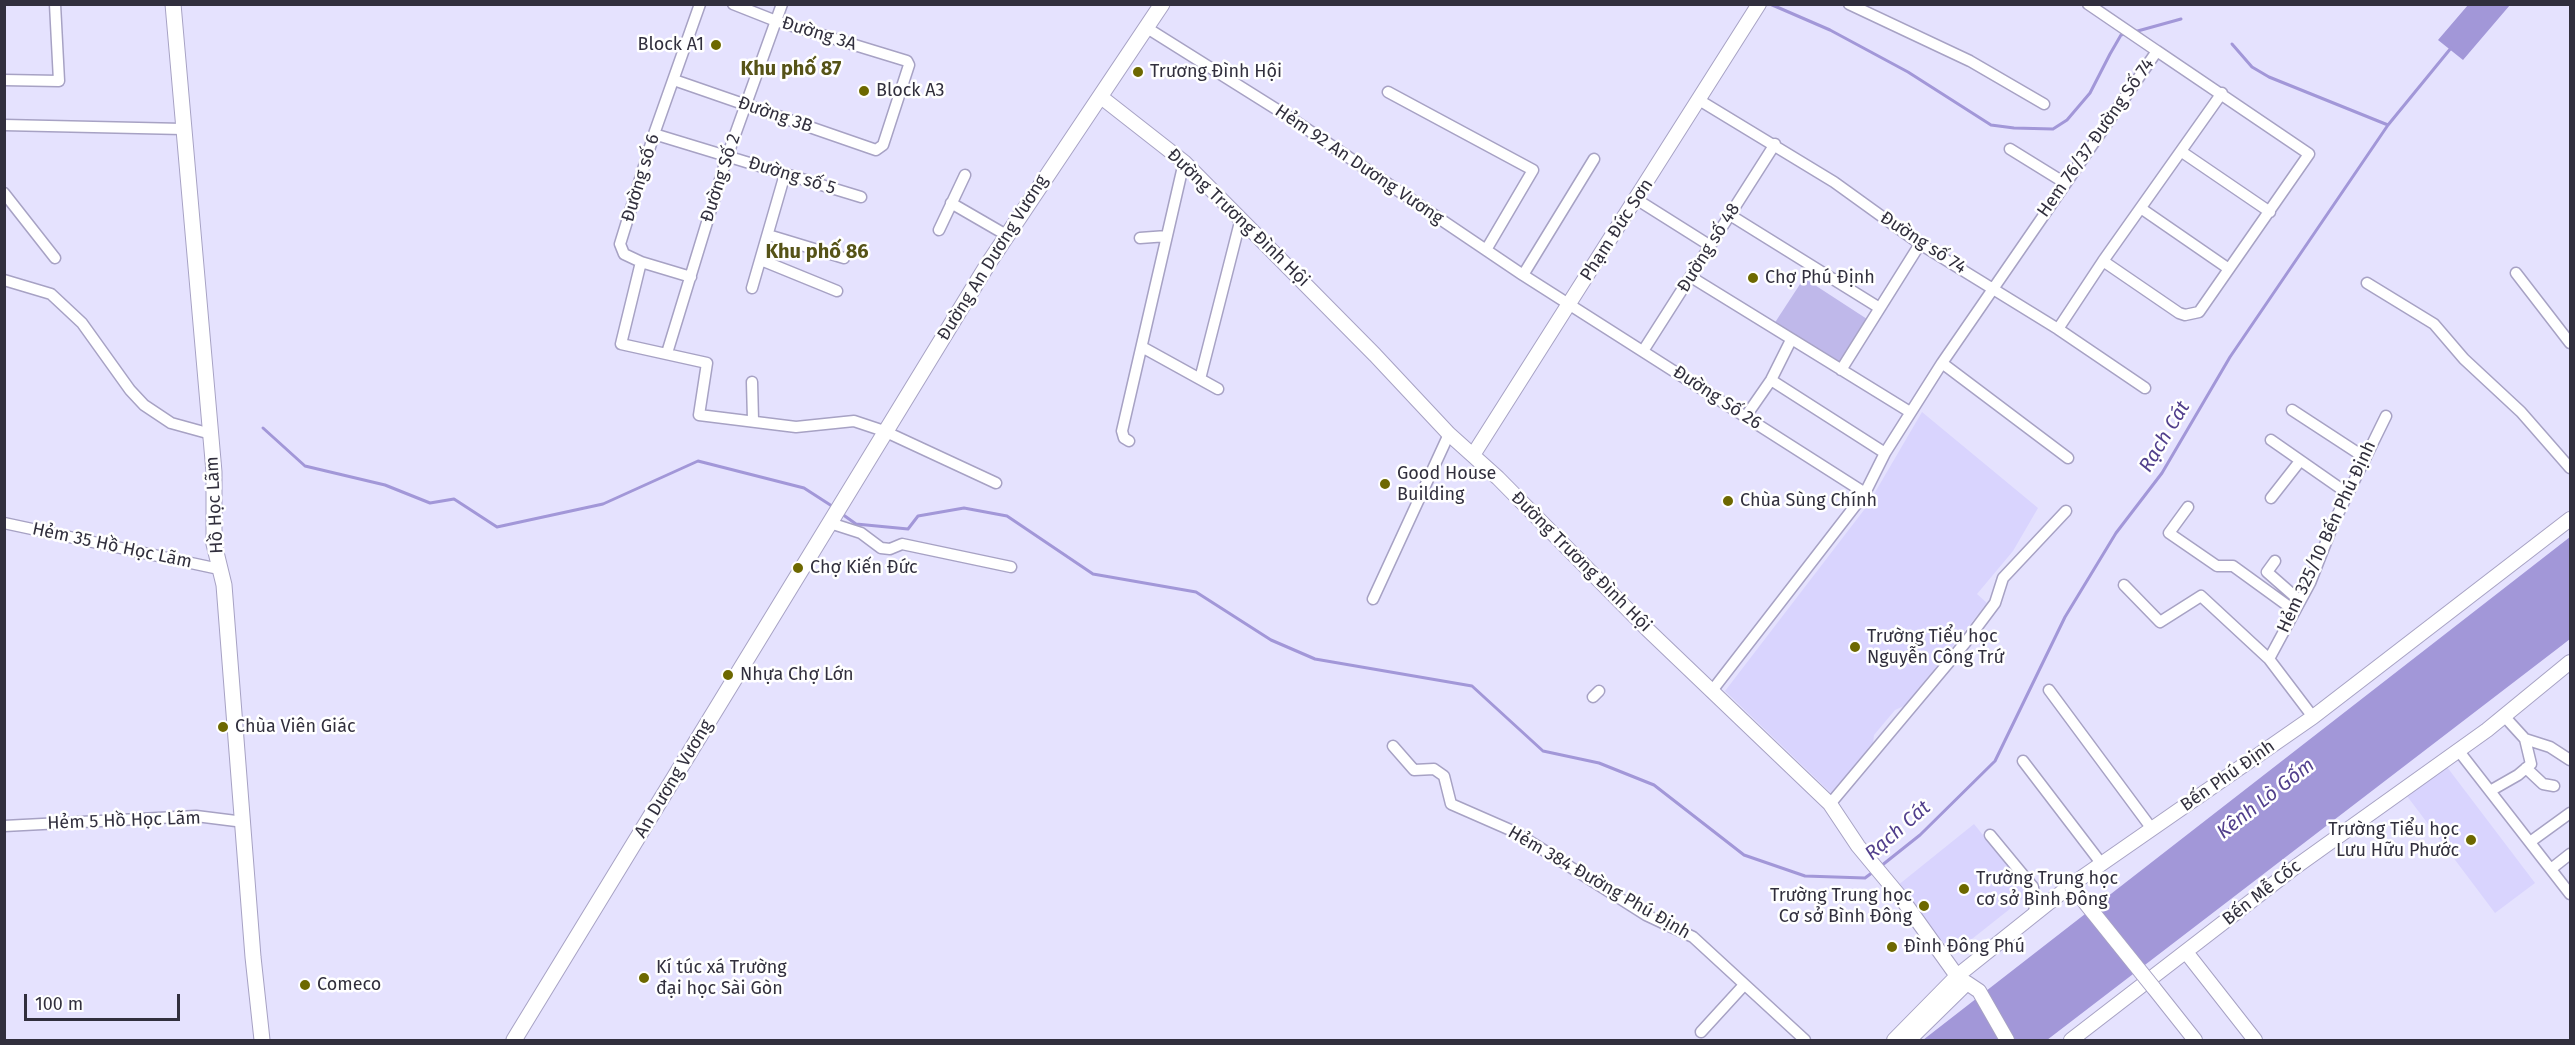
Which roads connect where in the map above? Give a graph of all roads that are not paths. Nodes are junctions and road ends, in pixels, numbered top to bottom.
1 (55, 4) edge
2 (172, 4) edge
3 (700, 4) edge
4 (733, 4) edge
5 (782, 4) edge
6 (1162, 4) edge
7 (1849, 4) edge
8 (2088, 4) edge
9 (1758, 6) edge
10 (776, 21) junction
11 (1147, 28) junction
12 (2157, 51) junction
13 (4, 80) edge
14 (674, 80) junction
15 (1388, 92) dead end
16 (2222, 93) junction
17 (1101, 97) junction
18 (1699, 100) junction
19 (2044, 104) dead end
20 (746, 105) junction
21 (4, 125) edge
22 (183, 129) junction
23 (654, 134) junction
24 (1775, 144) junction
25 (2010, 149) dead end
26 (876, 150) joint
27 (2182, 152) junction
28 (727, 157) junction
29 (1594, 159) dead end
30 (1185, 162) junction
31 (785, 174) junction
32 (965, 175) dead end
33 (2065, 183) junction
34 (4, 193) edge
35 (861, 197) dead end
36 (1636, 199) junction
37 (951, 203) junction
38 (2142, 209) junction
39 (2270, 212) junction
40 (1730, 215) junction
41 (1241, 218) junction
42 (939, 230) dead end
43 (768, 235) junction
44 (1008, 236) junction
45 (1167, 237) junction
46 (1140, 238) dead end
47 (1920, 244) junction
48 (1709, 245) junction
49 (1486, 250) junction
50 (55, 258) dead end
51 (844, 258) dead end
52 (760, 260) junction
53 (2103, 261) junction
54 (641, 262) junction
55 (2229, 269) junction
56 (2516, 273) dead end
57 (1523, 275) junction
58 (691, 277) junction
59 (1690, 277) junction
60 (4, 280) edge
61 (2367, 283) dead end
62 (1992, 287) junction
63 (752, 288) dead end
64 (837, 291) dead end
65 (1569, 305) junction
66 (1878, 307) junction
67 (2058, 329) junction
68 (1791, 340) junction
69 (2571, 343) edge
70 (1142, 348) junction
71 (1643, 351) junction
72 (667, 354) junction
73 (1942, 363) junction
74 (1841, 370) junction
75 (1200, 379) junction
76 (1771, 380) junction
77 (752, 382) dead end
78 (2145, 388) dead end
79 (1218, 389) dead end
80 (2292, 410) dead end
81 (1910, 412) junction
82 (1746, 416) junction
83 (2386, 416) dead end
84 (753, 420) junction
85 (884, 431) junction
86 (210, 434) junction
87 (1449, 434) junction
88 (2271, 440) dead end
89 (1129, 441) dead end
90 (1885, 453) junction
91 (1473, 455) junction
92 (2364, 457) junction
93 (2068, 458) dead end
94 (2300, 461) junction
95 (2571, 468) edge
96 (996, 483) dead end
97 (2347, 493) junction
98 (1865, 494) junction
99 (2271, 498) dead end
100 (2188, 507) dead end
101 (2066, 511) dead end
102 (2571, 519) edge
103 (832, 520) junction
104 (4, 523) edge
105 (2275, 561) dead end
106 (1011, 567) dead end
107 (219, 569) junction
108 (2124, 585) dead end
109 (1373, 599) dead end
110 (2297, 606) junction
111 (2269, 659) junction
112 (2571, 662) edge
113 (2049, 690) dead end
114 (1711, 692) junction
115 (2504, 716) junction
116 (2313, 717) junction
117 (2525, 739) junction
118 (1393, 746) dead end
119 (2458, 750) junction
120 (2571, 760) edge
121 (2023, 761) dead end
122 (2526, 768) junction
123 (2554, 786) dead end
124 (2490, 791) junction
125 (1830, 804) junction
126 (2571, 813) edge
127 (244, 822) junction
128 (4, 826) edge
129 (2152, 829) junction
130 (1990, 835) dead end
131 (2530, 842) junction
132 (2571, 854) edge
133 (2101, 863) junction
134 (2551, 869) junction
135 (2071, 885) junction
136 (2570, 892) edge
137 (2035, 914) junction
138 (2186, 952) junction
139 (1957, 976) junction
140 (1744, 985) junction
141 (1701, 1032) dead end
142 (1899, 1036) edge
143 (2192, 1037) edge
144 (262, 1041) edge
145 (514, 1041) edge
146 (1805, 1041) edge
147 (2007, 1041) edge
148 (2071, 1041) edge
149 (2254, 1041) edge

1 - 13 street
2 - 22 main road, Hồ Học Lãm
3 - 14 street, Đường số 6
4 - 10 street, Đường 3A
5 - 10 street, Đường Số 2
6 - 11 main road, Đường An Dương Vương
7 - 19 street
8 - 12 street
9 - 18 street, Phạm Đức Sơn
10 - 20 street, Đường Số 2
10 - 26 street, Đường 3A
11 - 17 main road, Đường An Dương Vương
11 - 49 street, Hẻm 92 An Dương Vương
12 - 16 street, Hem 76/37 Đường Số 74
12 - 33 street, Hem 76/37 Đường Số 74
14 - 20 street, Đường 3B
14 - 23 street, Đường số 6
15 - 49 street
16 - 27 street
16 - 39 street, Hem 76/37 Đường Số 74
17 - 30 street, Đường Trương Đình Hội
17 - 44 main road, Đường An Dương Vương
18 - 24 street, Đường số 74
18 - 36 street, Phạm Đức Sơn
20 - 26 street, Đường 3B
20 - 28 street, Đường Số 2
21 - 22 street
22 - 86 main road, Hồ Học Lãm
23 - 28 street, Đường số 5
23 - 54 street, Đường số 6
24 - 40 street, Đường số 48
24 - 47 street, Đường số 74
25 - 33 street
27 - 38 street
27 - 39 street
28 - 31 street, Đường số 5
28 - 58 street, Đường Số 2
29 - 57 street
30 - 41 street, Đường Trương Đình Hội
30 - 45 street
31 - 35 street, Đường số 5
31 - 43 street
32 - 37 street
33 - 62 street, Hem 76/37 Đường Số 74
34 - 50 street
36 - 48 street, Đường số 48
36 - 65 street, Phạm Đức Sơn
37 - 42 street
37 - 44 street
38 - 53 street
38 - 55 street
39 - 55 street
40 - 48 street, Đường số 48
40 - 66 street
41 - 75 street
41 - 87 street, Đường Trương Đình Hội
43 - 51 street
43 - 52 street
44 - 85 main road, Đường An Dương Vương
45 - 46 street
45 - 70 street
47 - 62 street, Đường số 74
47 - 66 street
48 - 59 street, Đường số 48
49 - 57 street, Hẻm 92 An Dương Vương
52 - 63 street
52 - 64 street
53 - 55 street
53 - 67 street
54 - 58 street
54 - 72 street
56 - 69 street
57 - 65 street, Hẻm 92 An Dương Vương
58 - 72 street, Đường Số 2
59 - 68 street
59 - 71 street, Đường số 48
60 - 86 street
61 - 95 street
62 - 67 street, Đường số 74
62 - 73 street, Hem 76/37 Đường Số 74
65 - 71 street, Đường Số 26
65 - 91 street, Phạm Đức Sơn
66 - 74 street
67 - 78 street, Đường số 74
68 - 74 street
68 - 76 street
70 - 75 street
70 - 89 street
71 - 82 street, Đường Số 26
72 - 84 street
73 - 81 street, Hem 76/37 Đường Số 74
73 - 93 street
74 - 81 street
75 - 79 street
76 - 82 street
76 - 90 street
77 - 84 street
80 - 92 street
81 - 90 street, Hem 76/37 Đường Số 74
82 - 98 street, Đường Số 26
83 - 92 street, Hẻm 325/10 Bến Phú Định
84 - 85 street
85 - 96 street
85 - 103 main road, Đường An Dương Vương
86 - 107 main road, Hồ Học Lãm
87 - 91 street, Đường Trương Đình Hội
87 - 109 street
88 - 94 street
90 - 98 street, Hem 76/37 Đường Số 74
91 - 114 street, Đường Trương Đình Hội
92 - 97 street, Hẻm 325/10 Bến Phú Định
94 - 97 street
94 - 99 street
97 - 110 street, Hẻm 325/10 Bến Phú Định
98 - 114 street, Hem 76/37 Đường Số 74
100 - 110 street
101 - 125 street
102 - 116 street, Bến Phú Định
103 - 106 street
103 - 145 main road, An Dương Vương
104 - 107 street, Hẻm 35 Hồ Học Lãm
105 - 110 street
107 - 127 main road, Hồ Học Lãm
108 - 111 street
110 - 111 street, Hẻm 325/10 Bến Phú Định
111 - 116 street
112 - 115 street, Bến Mễ Cốc
113 - 129 street
114 - 125 street, Đường Trương Đình Hội
115 - 117 street
115 - 119 street, Bến Mễ Cốc
116 - 129 street, Bến Phú Định
117 - 120 street
117 - 122 street
118 - 140 street, Hẻm 384 Đường Phú Định
119 - 124 street
119 - 138 street, Bến Mễ Cốc
121 - 133 street
122 - 123 street
122 - 124 street
124 - 131 street
125 - 139 street, Đường Trương Đình Hội
126 - 131 street
127 - 128 street, Hẻm 5 Hồ Học Lãm
127 - 144 main road, Hồ Học Lãm
129 - 133 street, Bến Phú Định
130 - 137 street
131 - 134 street
132 - 134 street
133 - 135 street, Bến Phú Định
134 - 136 street
135 - 137 street, Bến Phú Định
135 - 143 street, bridge
137 - 139 street, Bến Phú Định
138 - 148 street, Bến Mễ Cốc
138 - 149 street
139 - 142 street, Bến Phú Định
140 - 141 street
140 - 146 street, Hẻm 384 Đường Phú Định
142 - 147 street

